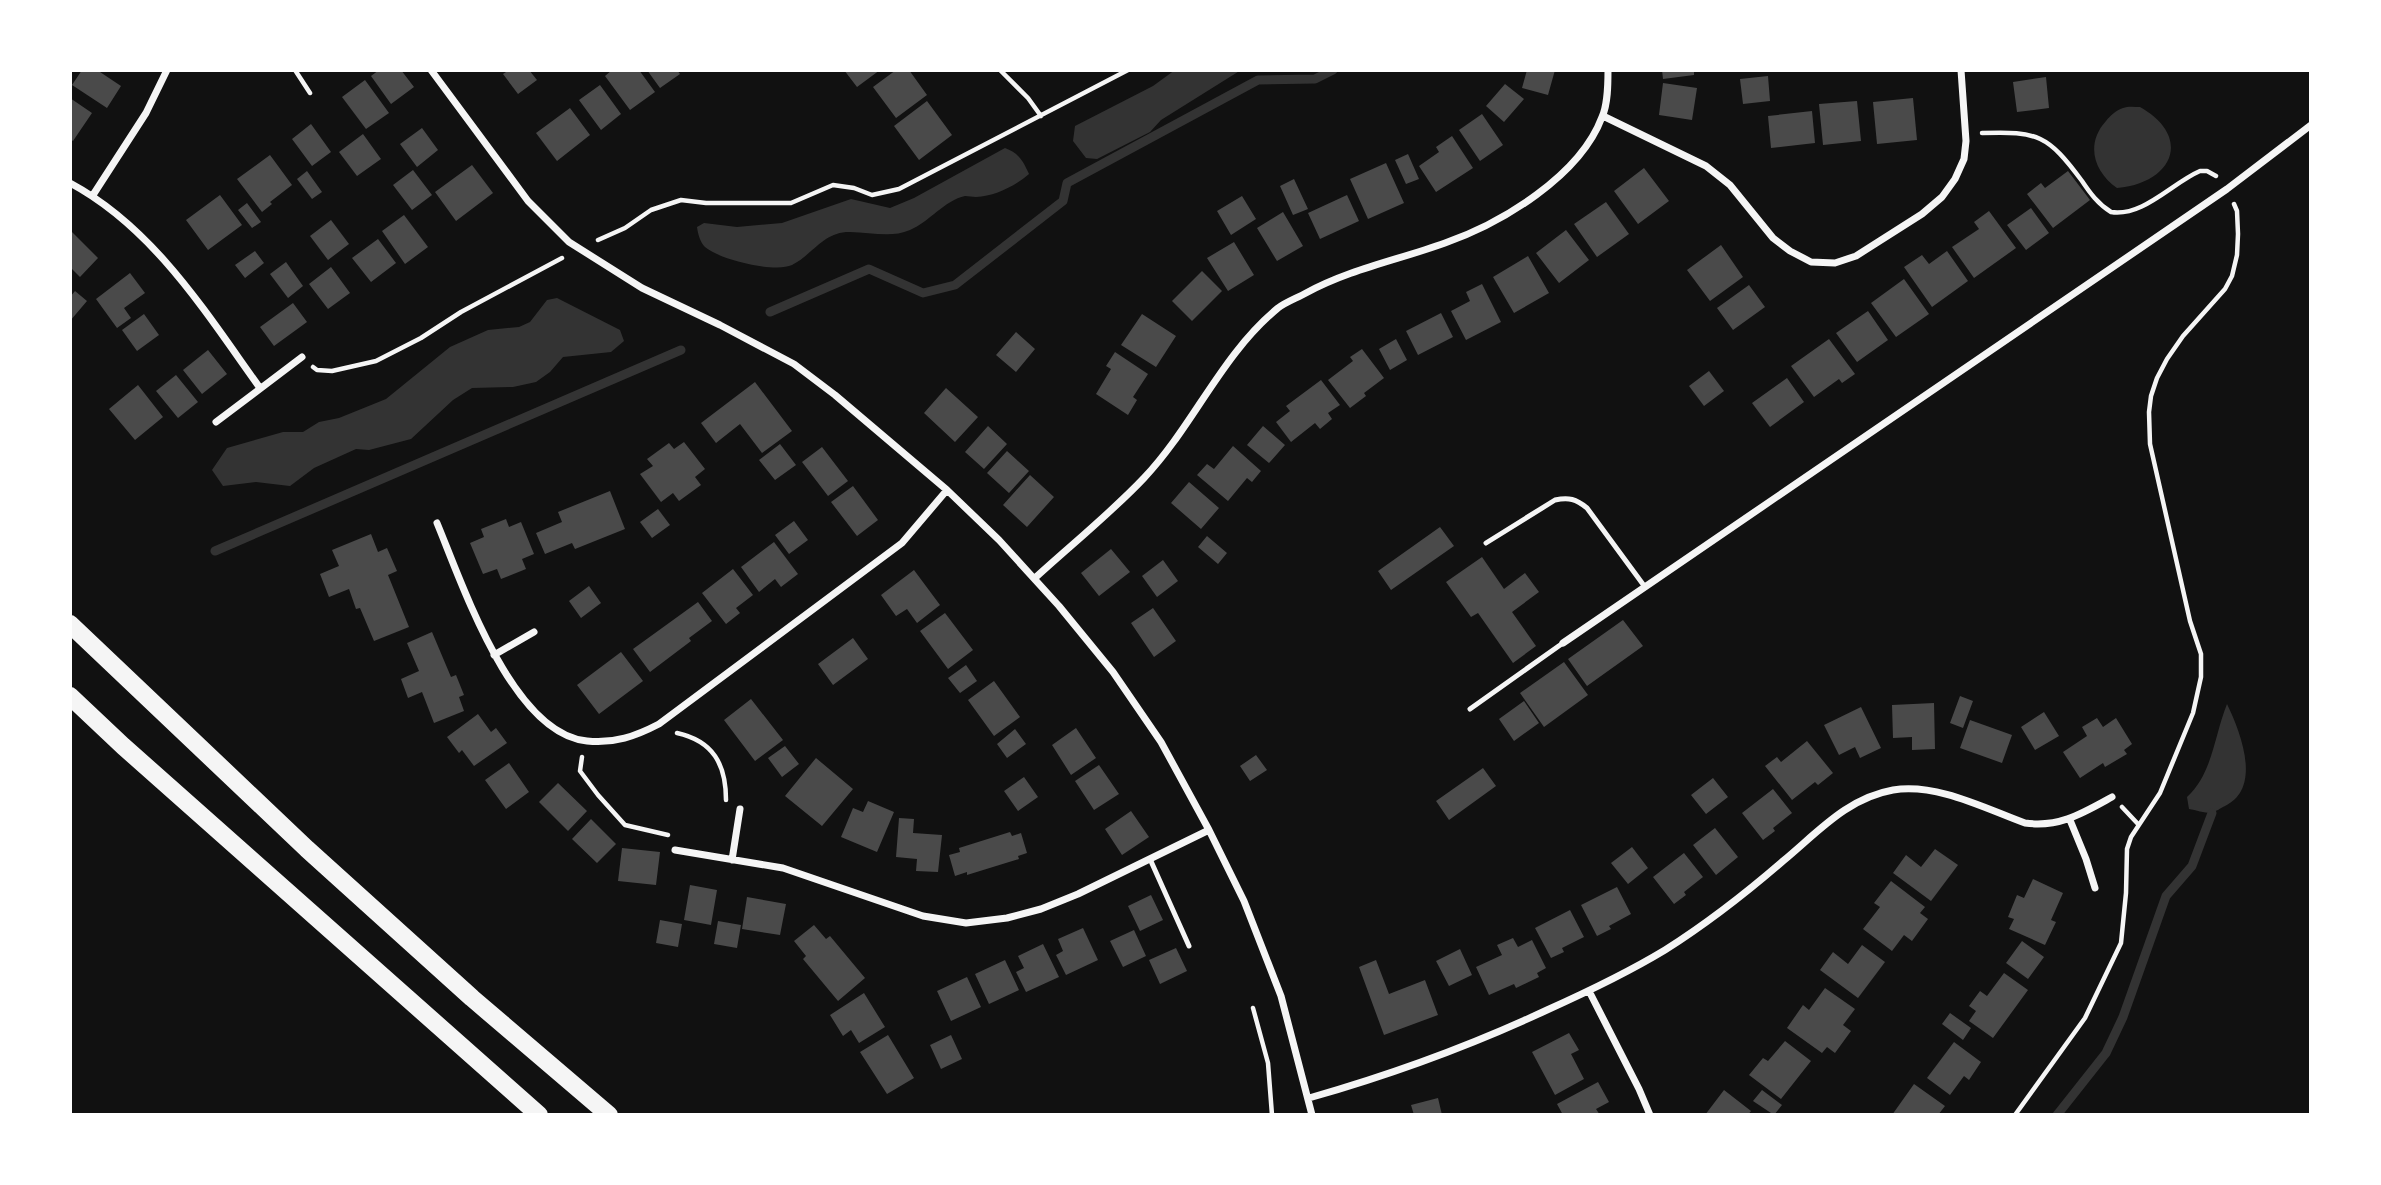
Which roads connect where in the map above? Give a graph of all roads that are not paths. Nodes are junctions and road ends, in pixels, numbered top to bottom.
1 (167, 70) edge
2 (431, 70) edge
3 (1608, 70) edge
4 (1961, 70) edge
5 (1603, 116) junction
6 (2311, 125) edge
7 (70, 183) edge
8 (93, 195) junction
9 (302, 357) road end
10 (260, 388) junction
11 (216, 422) dead end
12 (947, 490) junction
13 (437, 523) dead end
14 (1486, 543) dead end
15 (1035, 578) junction
16 (1645, 587) junction
17 (70, 625) edge
18 (534, 632) dead end
19 (1563, 643) joint
20 (494, 655) junction
21 (70, 696) edge
22 (1470, 709) dead end
23 (2112, 797) dead end
24 (740, 809) dead end
25 (2070, 820) junction
26 (1209, 830) junction
27 (676, 850) dead end
28 (1150, 859) junction
29 (732, 860) junction
30 (2095, 888) dead end
31 (1189, 946) dead end
32 (1589, 991) junction
33 (1309, 1098) junction
34 (538, 1115) edge
35 (609, 1115) edge
36 (1312, 1115) edge
37 (1650, 1115) edge

1 - 8 street
2 - 12 street
3 - 5 street
4 - 5 street
5 - 15 street
6 - 16 street
7 - 8 street
8 - 10 street
9 - 10 street
10 - 11 street
12 - 15 street
12 - 20 street
13 - 20 street
14 - 16 lane
15 - 26 street
16 - 19 street
17 - 35 main road
18 - 20 street
19 - 22 lane
21 - 34 main road
23 - 25 street
24 - 29 street
25 - 30 street
25 - 32 street
26 - 28 street
26 - 33 street
27 - 29 street
28 - 29 street
28 - 31 lane
32 - 33 street
32 - 37 street
33 - 36 street

